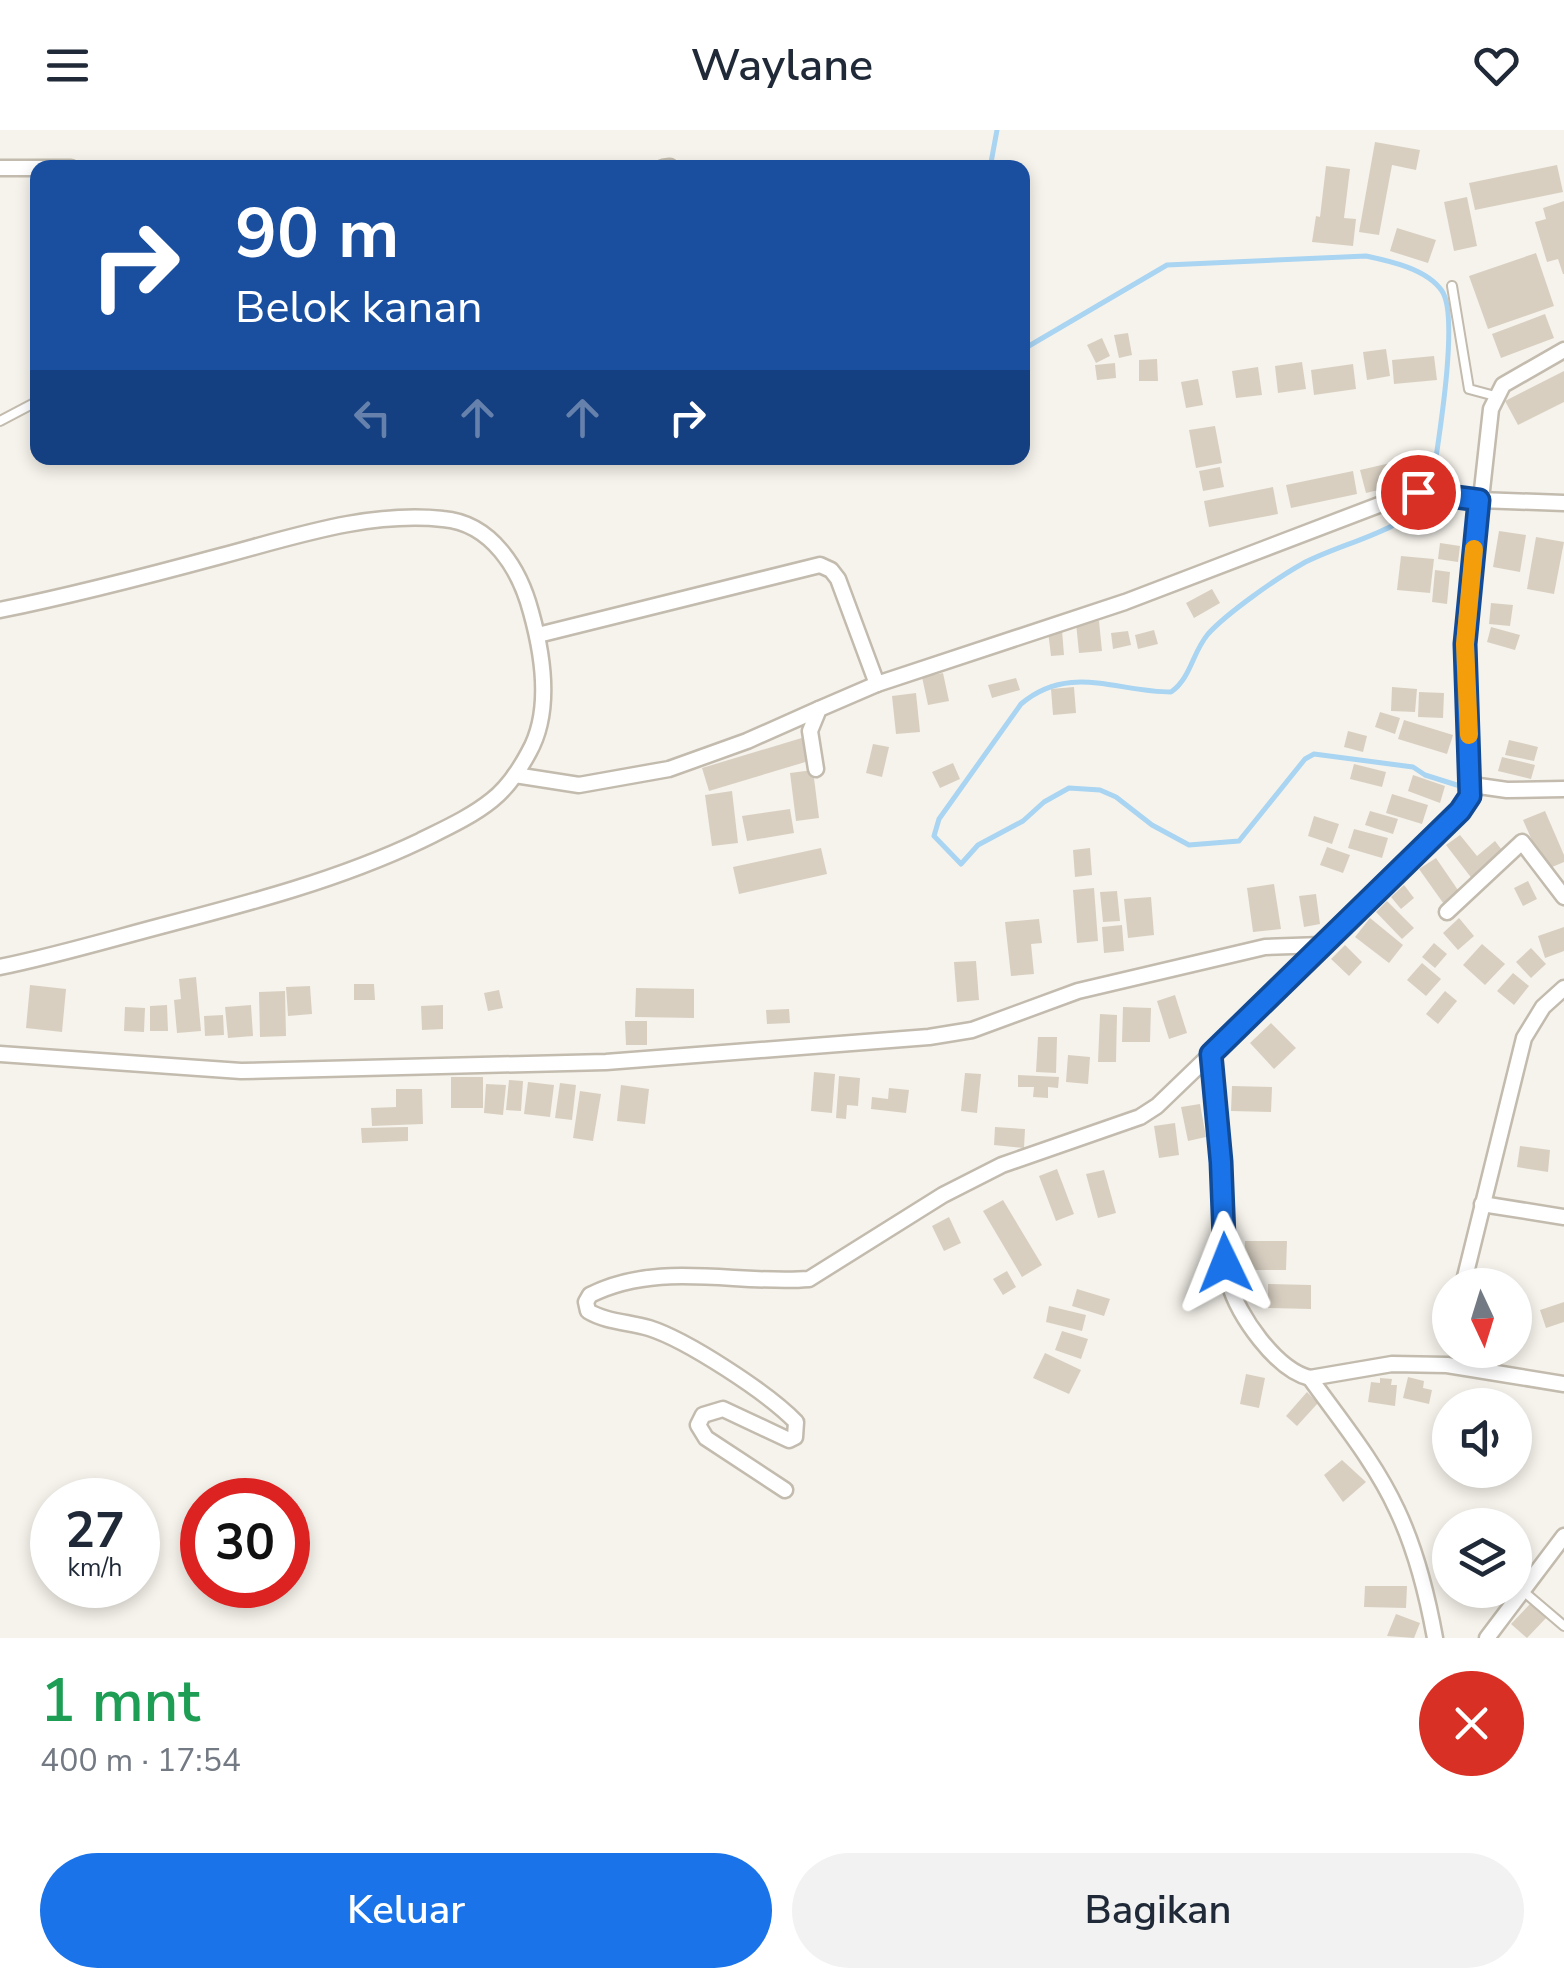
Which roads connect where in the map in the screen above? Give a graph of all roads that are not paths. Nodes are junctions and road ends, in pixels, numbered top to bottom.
1 (0, 168) edge
2 (30, 168) edge
3 (1452, 286) dead end
4 (1564, 350) edge
5 (1495, 396) junction
6 (30, 405) edge
7 (0, 422) edge
8 (1479, 500) junction
9 (1564, 503) edge
10 (0, 610) edge
11 (538, 635) junction
12 (877, 684) junction
13 (819, 709) junction
14 (816, 769) dead end
15 (515, 774) junction
16 (1472, 785) junction
17 (1564, 789) edge
18 (1564, 897) edge
19 (1448, 912) dead end
20 (1322, 945) junction
21 (0, 967) edge
22 (1564, 988) edge
23 (0, 1054) edge
24 (1211, 1054) junction
25 (1482, 1204) junction
26 (1564, 1217) edge
27 (1467, 1268) edge
28 (1432, 1359) edge
29 (1495, 1368) edge
30 (1310, 1378) junction
31 (1564, 1384) edge
32 (785, 1490) dead end
33 (1564, 1536) edge
34 (1532, 1578) edge
35 (1532, 1598) edge
36 (1510, 1608) edge
37 (1564, 1626) edge
38 (1435, 1638) edge
39 (1487, 1638) edge

1 - 2 street
3 - 5 lane
4 - 5 street
5 - 8 street
6 - 7 lane
8 - 9 street
8 - 12 street
8 - 16 street
10 - 11 street
11 - 12 street
11 - 15 street
12 - 13 street
13 - 14 street
13 - 15 street
15 - 21 street
16 - 17 street
16 - 20 street
18 - 19 street
20 - 23 street
20 - 24 street
22 - 25 street
24 - 30 street
24 - 32 street
25 - 26 street
25 - 27 street
28 - 30 street
29 - 31 street
30 - 38 street
33 - 34 street
35 - 37 lane
36 - 39 street

